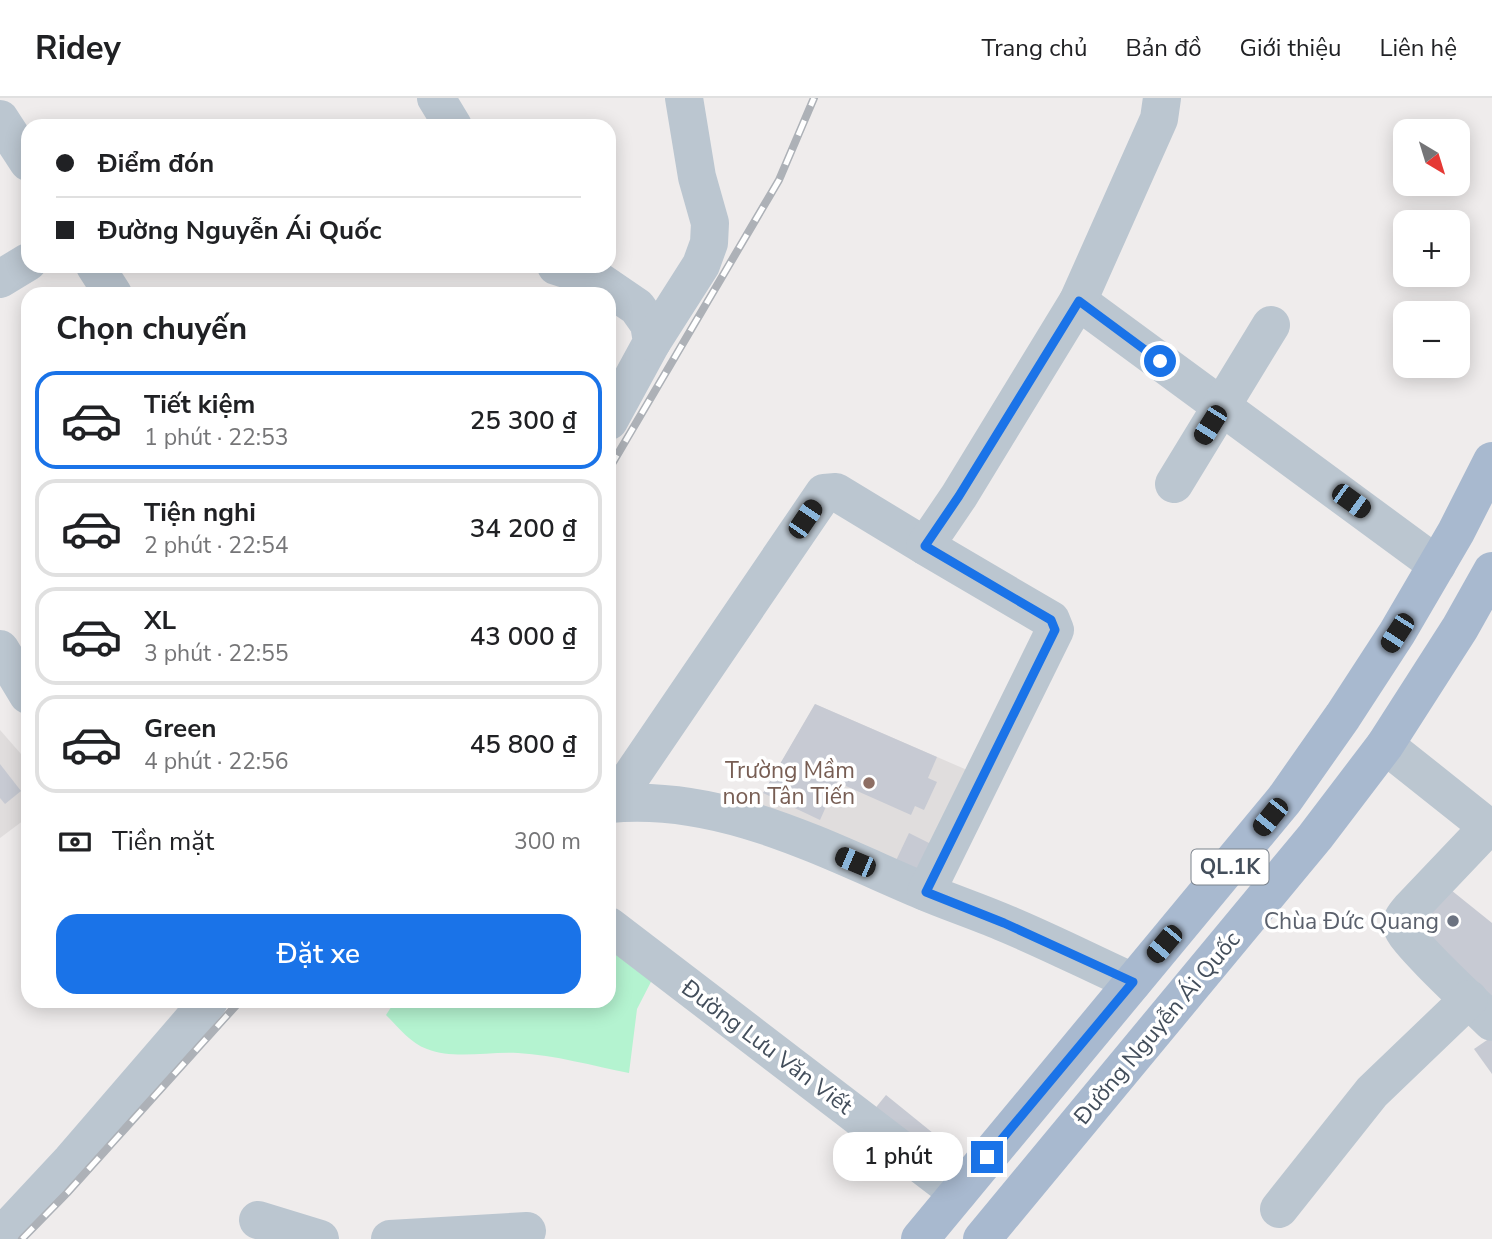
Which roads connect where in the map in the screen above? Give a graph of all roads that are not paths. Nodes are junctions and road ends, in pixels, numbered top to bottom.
1 (436, 98) edge
2 (684, 98) edge
3 (1161, 98) edge
4 (0, 119) edge
5 (449, 119) edge
6 (21, 151) edge
7 (21, 266) edge
8 (578, 273) edge
9 (0, 279) edge
10 (608, 287) edge
11 (616, 293) edge
12 (1079, 301) junction
13 (1271, 325) dead end
14 (652, 342) junction
15 (1222, 406) junction
16 (616, 408) edge
17 (1492, 461) edge
18 (1174, 484) dead end
19 (925, 546) junction
20 (1437, 565) junction
21 (1492, 571) edge
22 (0, 649) edge
23 (21, 684) edge
24 (1385, 745) junction
25 (616, 797) edge
26 (616, 804) edge
27 (926, 892) junction
28 (616, 931) edge
29 (1133, 982) junction
30 (203, 1008) edge
31 (1480, 1011) edge
32 (958, 1193) junction
33 (1279, 1209) dead end
34 (258, 1220) dead end
35 (527, 1231) dead end
36 (989, 1231) edge
37 (0, 1237) edge
38 (320, 1239) edge
39 (390, 1239) edge
40 (920, 1239) edge

1 - 5 street
2 - 14 street
3 - 12 street
4 - 6 street
7 - 9 street
8 - 10 street
11 - 14 street
12 - 15 street
12 - 19 street
13 - 15 street
14 - 16 street
15 - 18 street
15 - 20 street
17 - 20 main road, Đường Nguyễn Ái Quốc / QL.1K
19 - 25 street
19 - 27 street
20 - 29 main road, Đường Nguyễn Ái Quốc / QL.1K
21 - 24 main road, Đường Nguyễn Ái Quốc / QL.1K
22 - 23 street
24 - 31 street
24 - 36 main road, Đường Nguyễn Ái Quốc / QL.1K
26 - 27 street
27 - 29 street
28 - 32 street, Đường Lưu Văn Viết
29 - 32 main road, Đường Nguyễn Ái Quốc / QL.1K
30 - 37 street
31 - 33 street
32 - 36 main road
32 - 40 main road, Đường Nguyễn Ái Quốc / QL.1K
34 - 38 street
35 - 39 street

